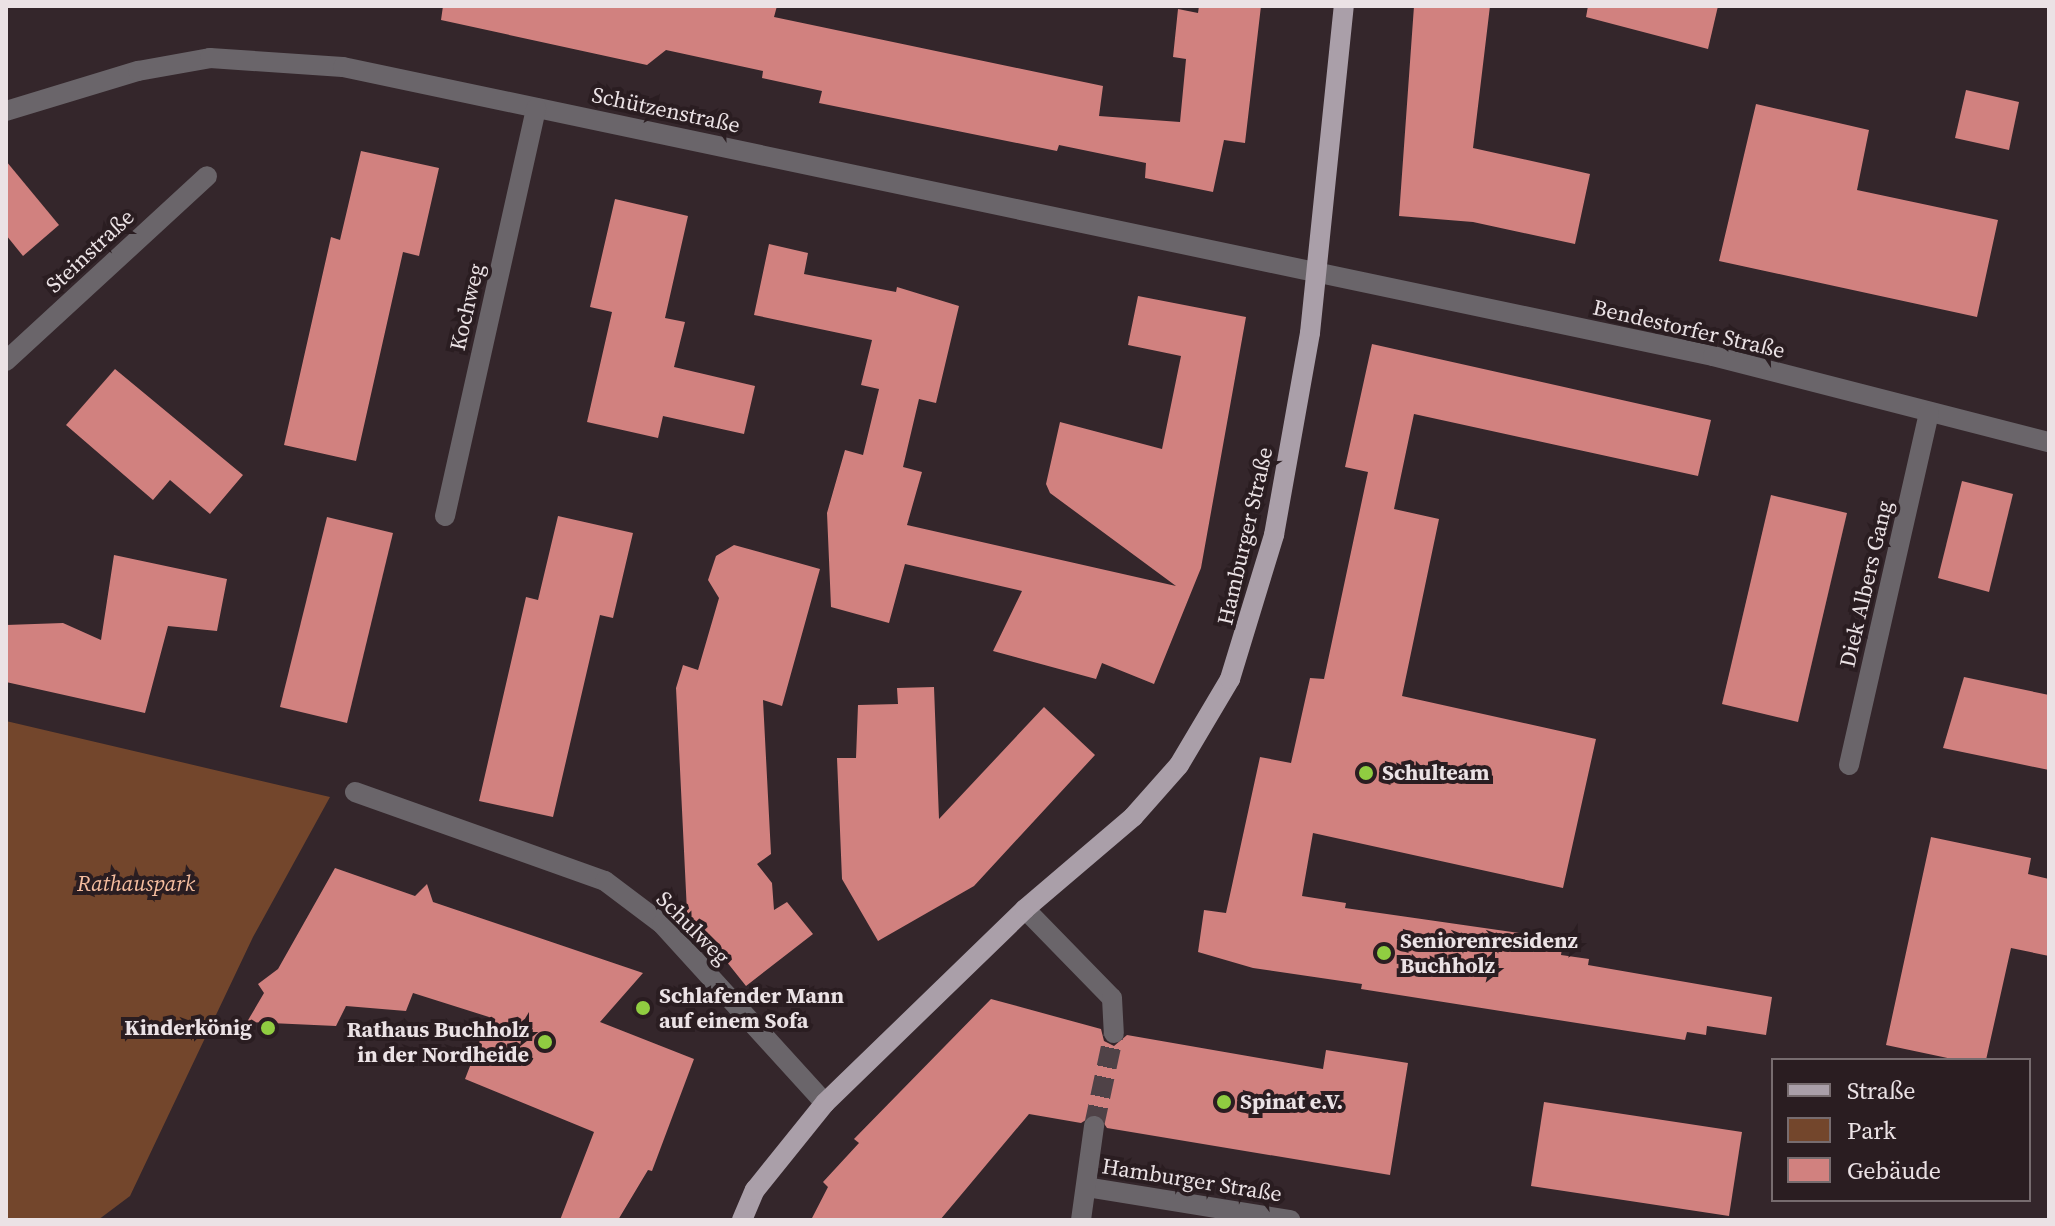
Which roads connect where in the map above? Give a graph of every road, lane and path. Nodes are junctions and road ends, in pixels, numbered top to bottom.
1 (1344, 6) edge
2 (536, 108) junction
3 (6, 111) edge
4 (207, 176) dead end
5 (1317, 270) junction
6 (6, 361) edge
7 (1929, 413) junction
8 (2049, 442) edge
9 (445, 516) dead end
10 (1849, 765) dead end
11 (355, 792) dead end
12 (1025, 909) junction
13 (1114, 1033) tunnel mouth
14 (825, 1103) junction
15 (1094, 1126) tunnel mouth
16 (1086, 1187) junction
17 (742, 1220) edge
18 (1081, 1220) edge
19 (1290, 1220) edge

1 - 5 main road, Hamburger Straße
2 - 3 street, Schützenstraße
2 - 5 street, Schützenstraße
2 - 9 street, Kochweg
4 - 6 street, Steinstraße
5 - 7 street, Bendestorfer Straße
5 - 12 main road, Hamburger Straße
7 - 8 street, Bendestorfer Straße
7 - 10 street, Diek Albers Gang
11 - 14 street, Schulweg
12 - 13 street
12 - 14 main road, Hamburger Straße
14 - 17 main road, Hamburger Straße
15 - 16 street
16 - 18 street
16 - 19 street, Hamburger Straße

